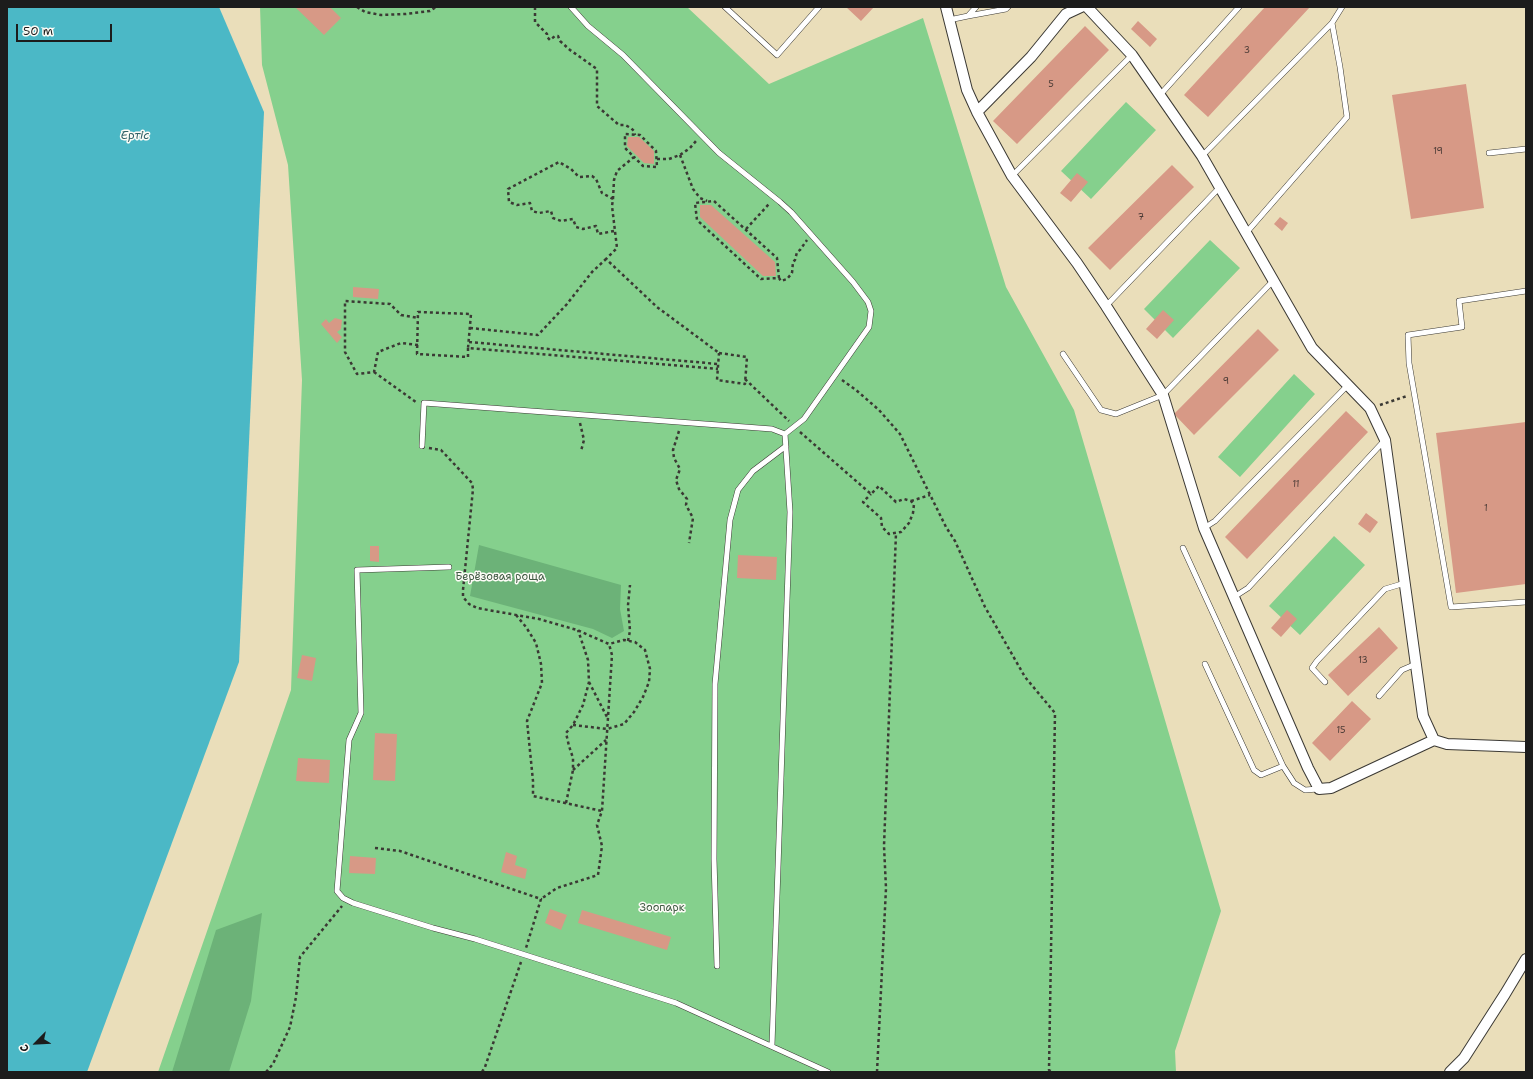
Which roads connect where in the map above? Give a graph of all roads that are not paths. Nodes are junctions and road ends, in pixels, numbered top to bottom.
1 (571, 7) edge
2 (725, 7) edge
3 (818, 7) edge
4 (946, 7) edge
5 (976, 7) edge
6 (1008, 7) edge
7 (1081, 7) edge
8 (1087, 7) edge
9 (1240, 7) edge
10 (1342, 7) edge
11 (968, 16) junction
12 (949, 20) junction
13 (1332, 23) junction
14 (1132, 55) junction
15 (1160, 95) junction
16 (977, 112) junction
17 (1526, 149) edge
18 (1489, 153) dead end
19 (1202, 156) junction
20 (1012, 176) junction
21 (1220, 187) junction
22 (1246, 233) junction
23 (1273, 281) junction
24 (1526, 291) edge
25 (1106, 306) junction
26 (1063, 354) dead end
27 (1347, 386) junction
28 (1163, 395) junction
29 (785, 434) junction
30 (1385, 440) junction
31 (422, 446) road end
32 (786, 446) junction
33 (1204, 528) junction
34 (1183, 548) dead end
35 (449, 567) dead end
36 (1405, 583) junction
37 (1234, 597) junction
38 (1526, 602) edge
39 (1205, 664) dead end
40 (1416, 664) junction
41 (1325, 682) dead end
42 (1379, 696) dead end
43 (1434, 740) junction
44 (1526, 747) edge
45 (1283, 766) junction
46 (1320, 789) junction
47 (1526, 959) edge
48 (717, 966) dead end
49 (772, 1045) junction
50 (828, 1072) edge
51 (1450, 1072) edge

1 - 29 lane
2 - 3 lane
4 - 12 street
5 - 11 lane
6 - 11 lane
7 - 16 street
8 - 14 street
9 - 15 lane
10 - 13 lane
11 - 12 lane
12 - 16 street
13 - 19 lane
13 - 22 lane
14 - 15 street
14 - 20 lane
15 - 19 street
16 - 20 street
17 - 18 lane
19 - 21 street
20 - 25 street
21 - 22 street
21 - 25 lane
22 - 23 street
23 - 27 street
23 - 28 lane
24 - 38 lane
25 - 28 street
26 - 28 lane
27 - 30 street
27 - 33 lane
28 - 33 street
29 - 31 lane
29 - 32 lane
30 - 36 street
30 - 37 lane
32 - 48 lane
32 - 49 lane
33 - 37 street
34 - 45 lane
35 - 49 lane
36 - 40 street
36 - 41 lane
37 - 46 street
39 - 45 lane
40 - 42 lane
40 - 43 street
43 - 44 street
43 - 46 street
45 - 46 lane
47 - 51 street
49 - 50 lane

